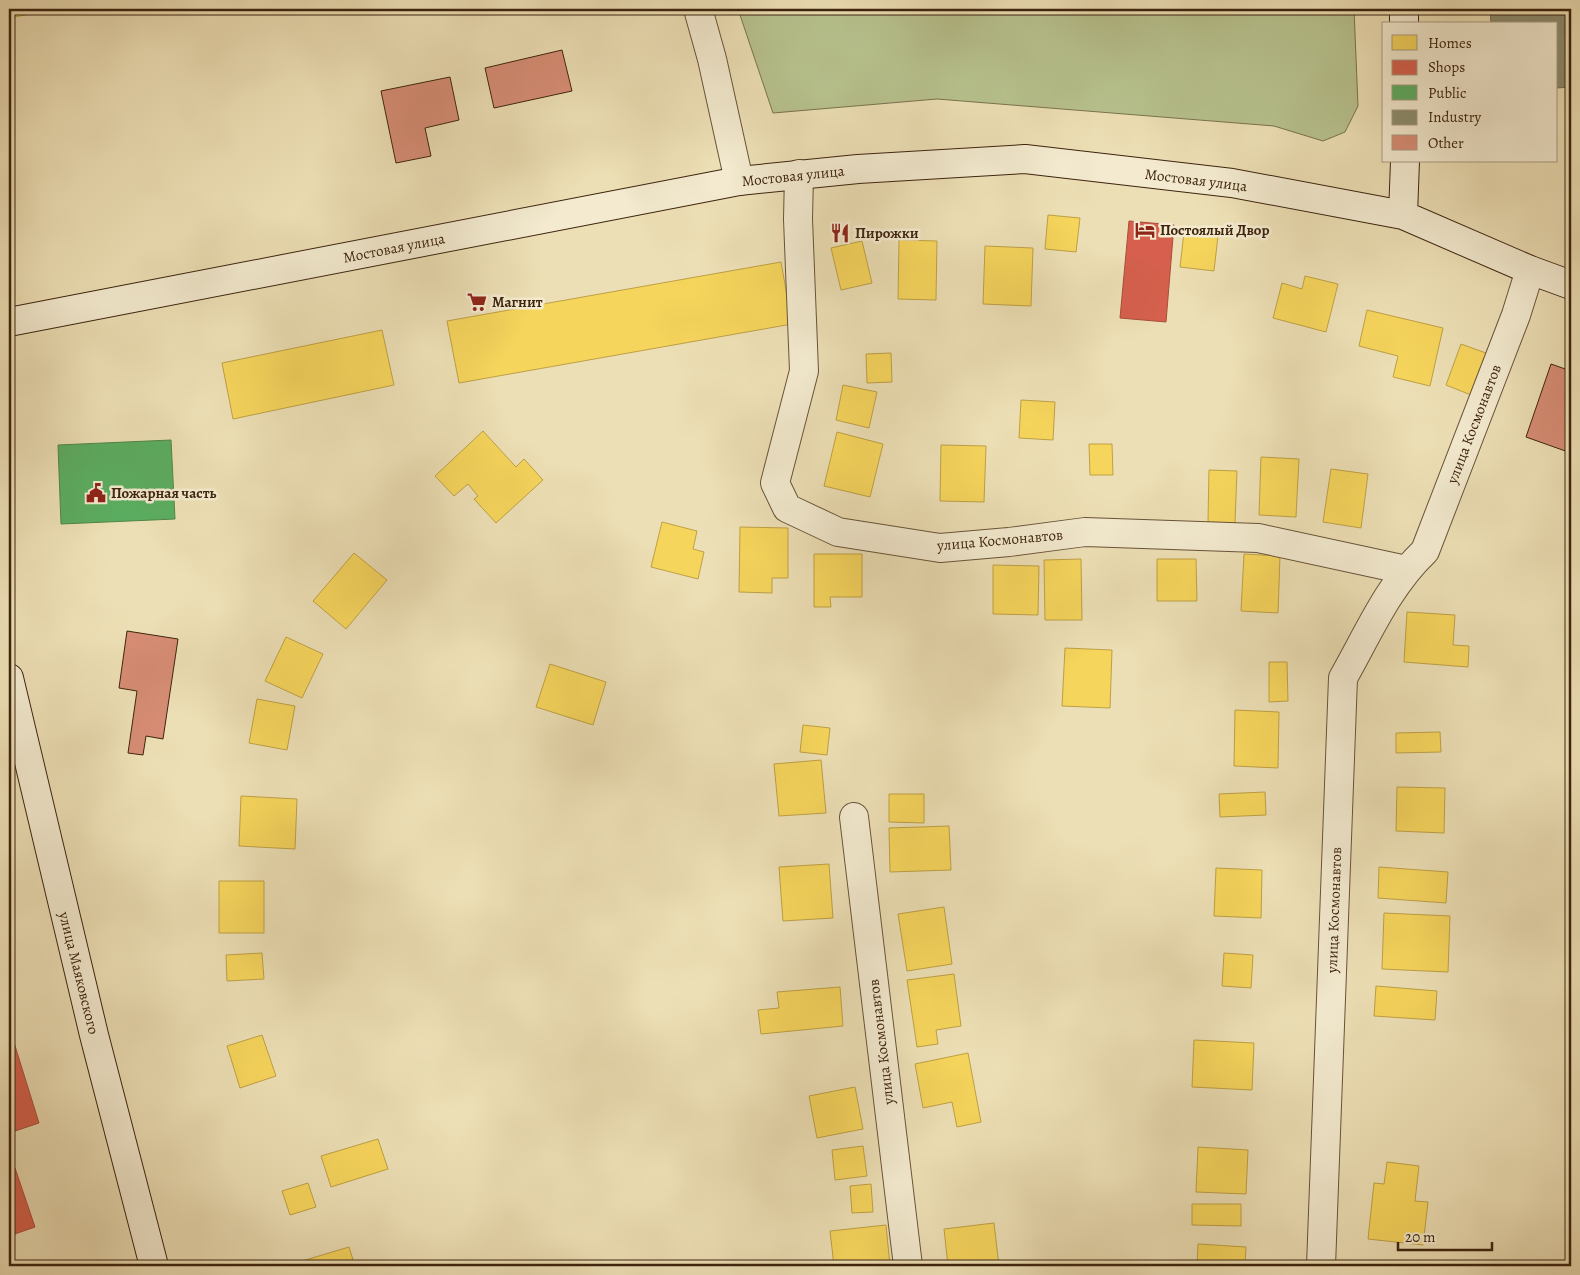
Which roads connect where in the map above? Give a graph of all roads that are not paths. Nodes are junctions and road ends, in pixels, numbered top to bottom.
1 (698, 9) edge
2 (1404, 9) edge
3 (1404, 22) edge
4 (1405, 162) edge
5 (799, 174) junction
6 (739, 181) junction
7 (1403, 215) junction
8 (1530, 270) junction
9 (1571, 285) edge
10 (9, 322) edge
11 (1406, 570) junction
12 (9, 678) edge
13 (854, 817) dead end
14 (154, 1266) edge
15 (908, 1266) edge
16 (1321, 1266) edge

1 - 6 street
2 - 3 street
4 - 7 street
5 - 6 street, Мостовая улица
5 - 7 street, Мостовая улица
5 - 11 street, улица Космонавтов
6 - 10 street, Мостовая улица
7 - 8 street, Мостовая улица
8 - 9 street, Мостовая улица
8 - 11 street, улица Космонавтов
11 - 16 street, улица Космонавтов
12 - 14 street, улица Маяковского
13 - 15 street, улица Космонавтов

